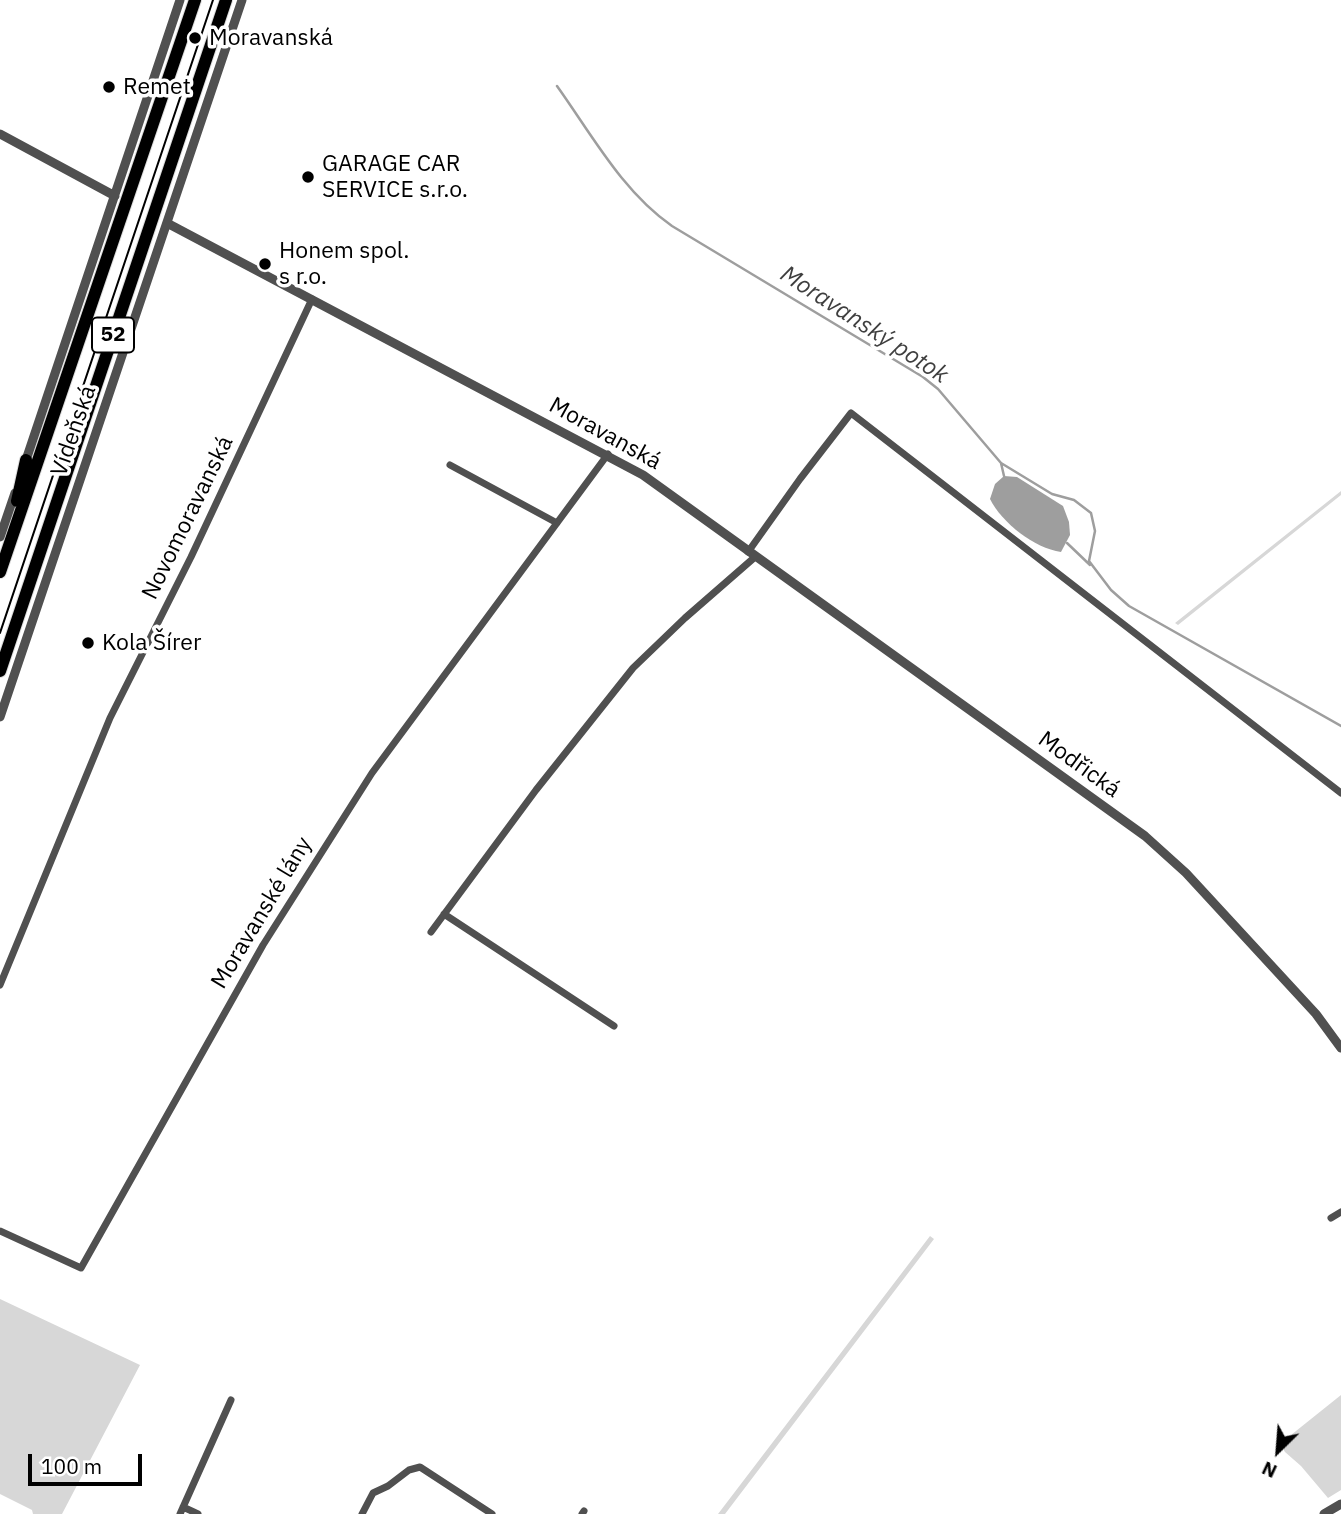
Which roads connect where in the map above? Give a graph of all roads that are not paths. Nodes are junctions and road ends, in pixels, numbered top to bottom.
1 (180, 0) edge
2 (195, 0) edge
3 (226, 0) edge
4 (242, 0) edge
5 (0, 134) edge
6 (115, 196) junction
7 (167, 223) junction
8 (312, 299) junction
9 (608, 454) junction
10 (26, 460) junction
11 (450, 465) dead end
12 (557, 523) junction
13 (0, 537) edge
14 (752, 554) junction
15 (0, 559) edge
16 (0, 572) edge
17 (0, 671) edge
18 (0, 717) edge
19 (1341, 793) edge
20 (444, 914) junction
21 (431, 932) dead end
22 (0, 985) edge
23 (614, 1026) dead end
24 (1341, 1048) edge
25 (1341, 1212) edge
26 (1331, 1218) dead end
27 (0, 1231) edge
28 (232, 1400) dead end
29 (1341, 1505) edge
30 (182, 1511) edge
31 (198, 1514) edge
32 (362, 1514) edge
33 (492, 1514) edge
34 (1324, 1514) edge

1 - 6 street, Vídeňská
2 - 16 highway, Vídeňská / 52
3 - 17 highway, Vídeňská / 52
4 - 7 street, Vídeňská
5 - 6 street
6 - 10 street, Vídeňská
7 - 8 street, Moravanská
7 - 18 street, Vídeňská
8 - 9 street, Moravanská
8 - 22 street, Novomoravanská
9 - 12 street, Moravanské lány
9 - 14 street, Moravanská
10 - 13 street, Vídeňská
10 - 15 highway
11 - 12 street
12 - 27 street, Moravanské lány
14 - 19 street
14 - 20 street
14 - 24 street, Modřická
20 - 21 street
20 - 23 street
25 - 26 street
28 - 30 street
29 - 34 street
30 - 31 street
32 - 33 street

